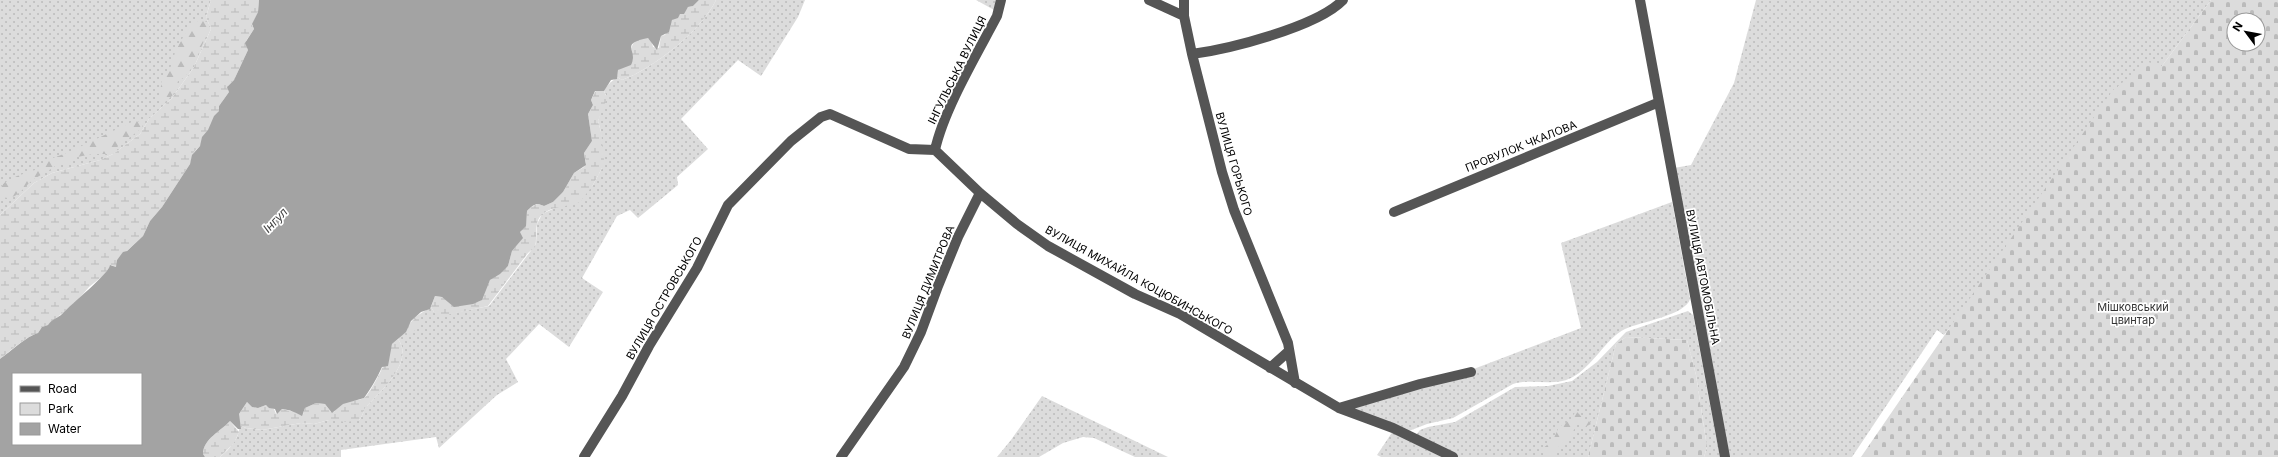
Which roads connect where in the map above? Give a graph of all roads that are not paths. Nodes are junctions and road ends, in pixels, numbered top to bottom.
1 (1001, 0) edge
2 (1150, 0) edge
3 (1184, 0) edge
4 (1343, 0) edge
5 (1640, 0) edge
6 (1184, 16) junction
7 (1192, 54) junction
8 (1657, 103) junction
9 (935, 150) junction
10 (980, 193) junction
11 (1394, 212) dead end
12 (1289, 351) junction
13 (1270, 368) junction
14 (1471, 372) dead end
15 (1295, 383) junction
16 (1339, 408) junction
17 (584, 457) edge
18 (841, 457) edge
19 (1453, 457) edge
20 (1725, 457) edge

1 - 9 street, ІНГУЛЬСЬКА ВУЛИЦЯ
2 - 6 street
3 - 6 street, ВУЛИЦЯ ГОРЬКОГО
4 - 7 street
5 - 8 street, ВУЛИЦЯ АВТОМОБІЛЬНА
6 - 7 street, ВУЛИЦЯ ГОРЬКОГО
7 - 12 street, ВУЛИЦЯ ГОРЬКОГО
8 - 11 street, ПРОВУЛОК ЧКАЛОВА
8 - 20 street, ВУЛИЦЯ АВТОМОБІЛЬНА
9 - 10 street, ВУЛИЦЯ МИХАЙЛА КОЦЮБИНСЬКОГО
9 - 17 street, ВУЛИЦЯ ОСТРОВСЬКОГО
10 - 13 street, ВУЛИЦЯ МИХАЙЛА КОЦЮБИНСЬКОГО
10 - 18 street, ВУЛИЦЯ ДИМИТРОВА
12 - 13 street
12 - 15 street, ВУЛИЦЯ ГОРЬКОГО
13 - 15 street, ВУЛИЦЯ МИХАЙЛА КОЦЮБИНСЬКОГО
14 - 16 street
15 - 16 street, ВУЛИЦЯ МИХАЙЛА КОЦЮБИНСЬКОГО
16 - 19 street, ВУЛИЦЯ МИХАЙЛА КОЦЮБИНСЬКОГО

